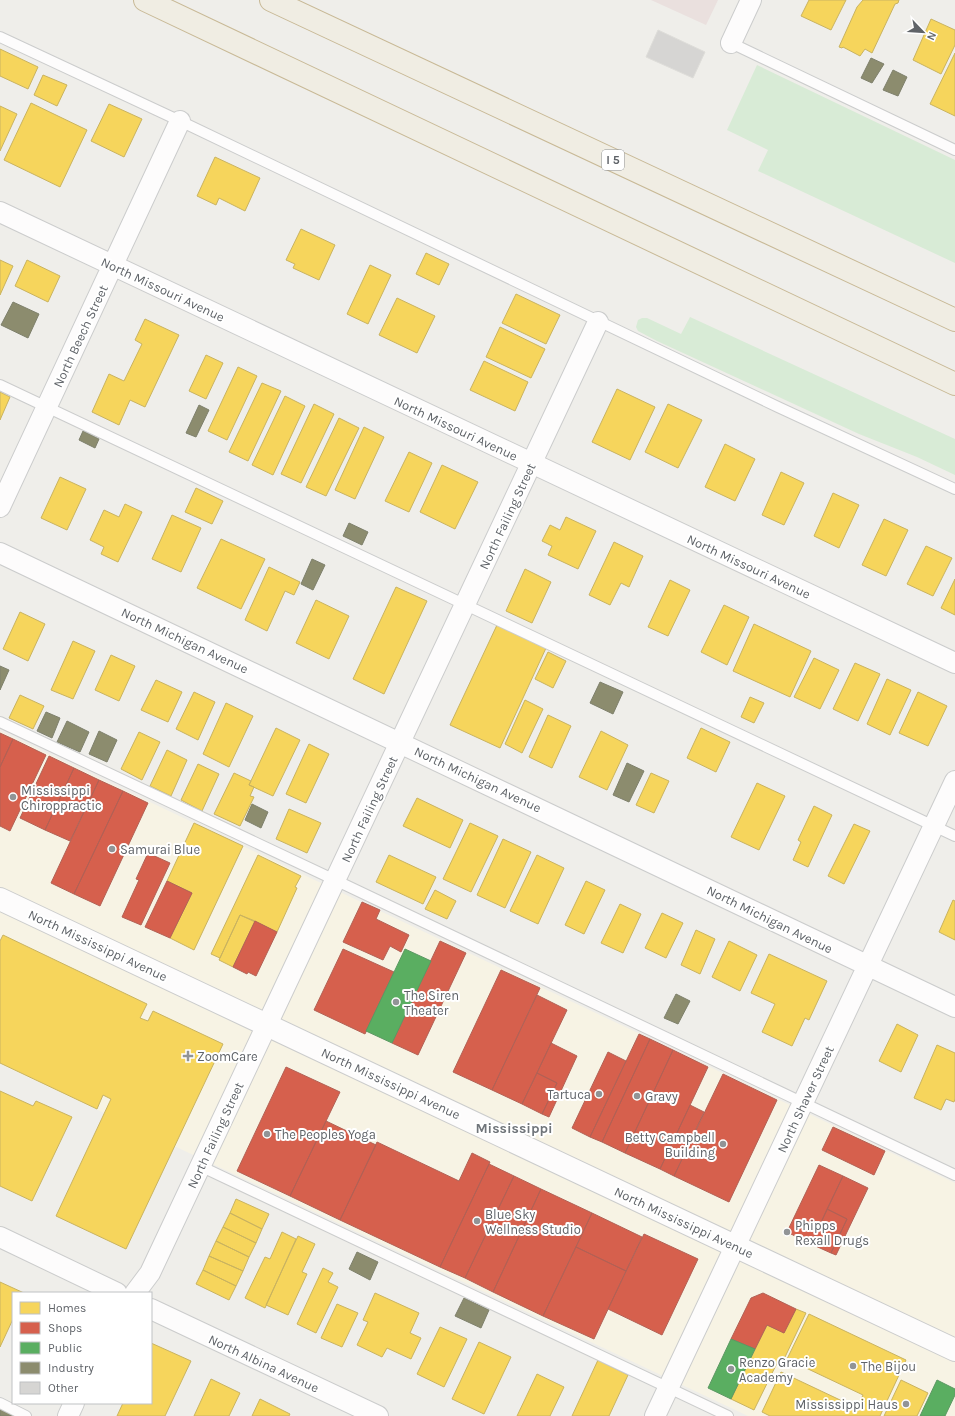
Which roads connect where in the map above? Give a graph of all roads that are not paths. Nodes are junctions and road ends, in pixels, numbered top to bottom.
1 (145, 0) edge
2 (270, 0) edge
3 (751, 0) edge
4 (0, 38) edge
5 (731, 43) joint
6 (180, 121) junction
7 (955, 150) edge
8 (0, 212) edge
9 (112, 265) junction
10 (955, 320) edge
11 (598, 322) junction
12 (955, 384) edge
13 (0, 385) edge
14 (46, 407) junction
15 (532, 464) junction
16 (955, 489) edge
17 (0, 507) edge
18 (0, 553) edge
19 (465, 605) junction
20 (955, 663) edge
21 (0, 722) edge
22 (400, 743) junction
23 (955, 781) edge
24 (934, 826) junction
25 (955, 836) edge
26 (335, 880) junction
27 (0, 899) edge
28 (868, 966) junction
29 (955, 1007) edge
30 (267, 1025) junction
31 (803, 1103) junction
32 (200, 1166) junction
33 (955, 1175) edge
34 (0, 1237) edge
35 (735, 1246) junction
36 (115, 1292) edge
37 (136, 1292) edge
38 (152, 1309) edge
39 (955, 1350) edge
40 (668, 1388) junction
41 (0, 1403) edge
42 (74, 1404) edge
43 (26, 1416) edge
44 (68, 1416) edge
45 (378, 1416) edge
46 (655, 1416) edge
47 (728, 1416) edge

1 - 12 highway
2 - 10 highway, I 5
3 - 5 street
4 - 6 lane
5 - 7 lane
6 - 9 street, North Beech Street
6 - 11 lane
8 - 9 street, North Missouri Avenue
9 - 14 street, North Beech Street
9 - 15 street, North Missouri Avenue
11 - 15 street, North Failing Street
11 - 16 lane
13 - 14 lane
14 - 17 street, North Beech Street
14 - 19 lane
15 - 19 street, North Failing Street
15 - 20 street, North Missouri Avenue
18 - 22 street, North Michigan Avenue
19 - 22 street, North Failing Street
19 - 24 lane
21 - 26 lane
22 - 26 street, North Failing Street
22 - 28 street, North Michigan Avenue
23 - 24 street, North Shaver Street
24 - 25 lane
24 - 28 street, North Shaver Street
26 - 30 street, North Failing Street
26 - 31 lane
27 - 30 street, North Mississippi Avenue
28 - 29 street, North Michigan Avenue
28 - 31 street, North Shaver Street
30 - 32 street, North Failing Street
30 - 35 street, North Mississippi Avenue
31 - 33 lane
31 - 35 street, North Shaver Street
32 - 37 street, North Failing Street
32 - 40 lane
34 - 36 street
35 - 39 street, North Mississippi Avenue
35 - 40 street, North Shaver Street
38 - 45 street, North Albina Avenue
40 - 46 street, North Shaver Street
40 - 47 lane
41 - 43 lane
42 - 44 street

